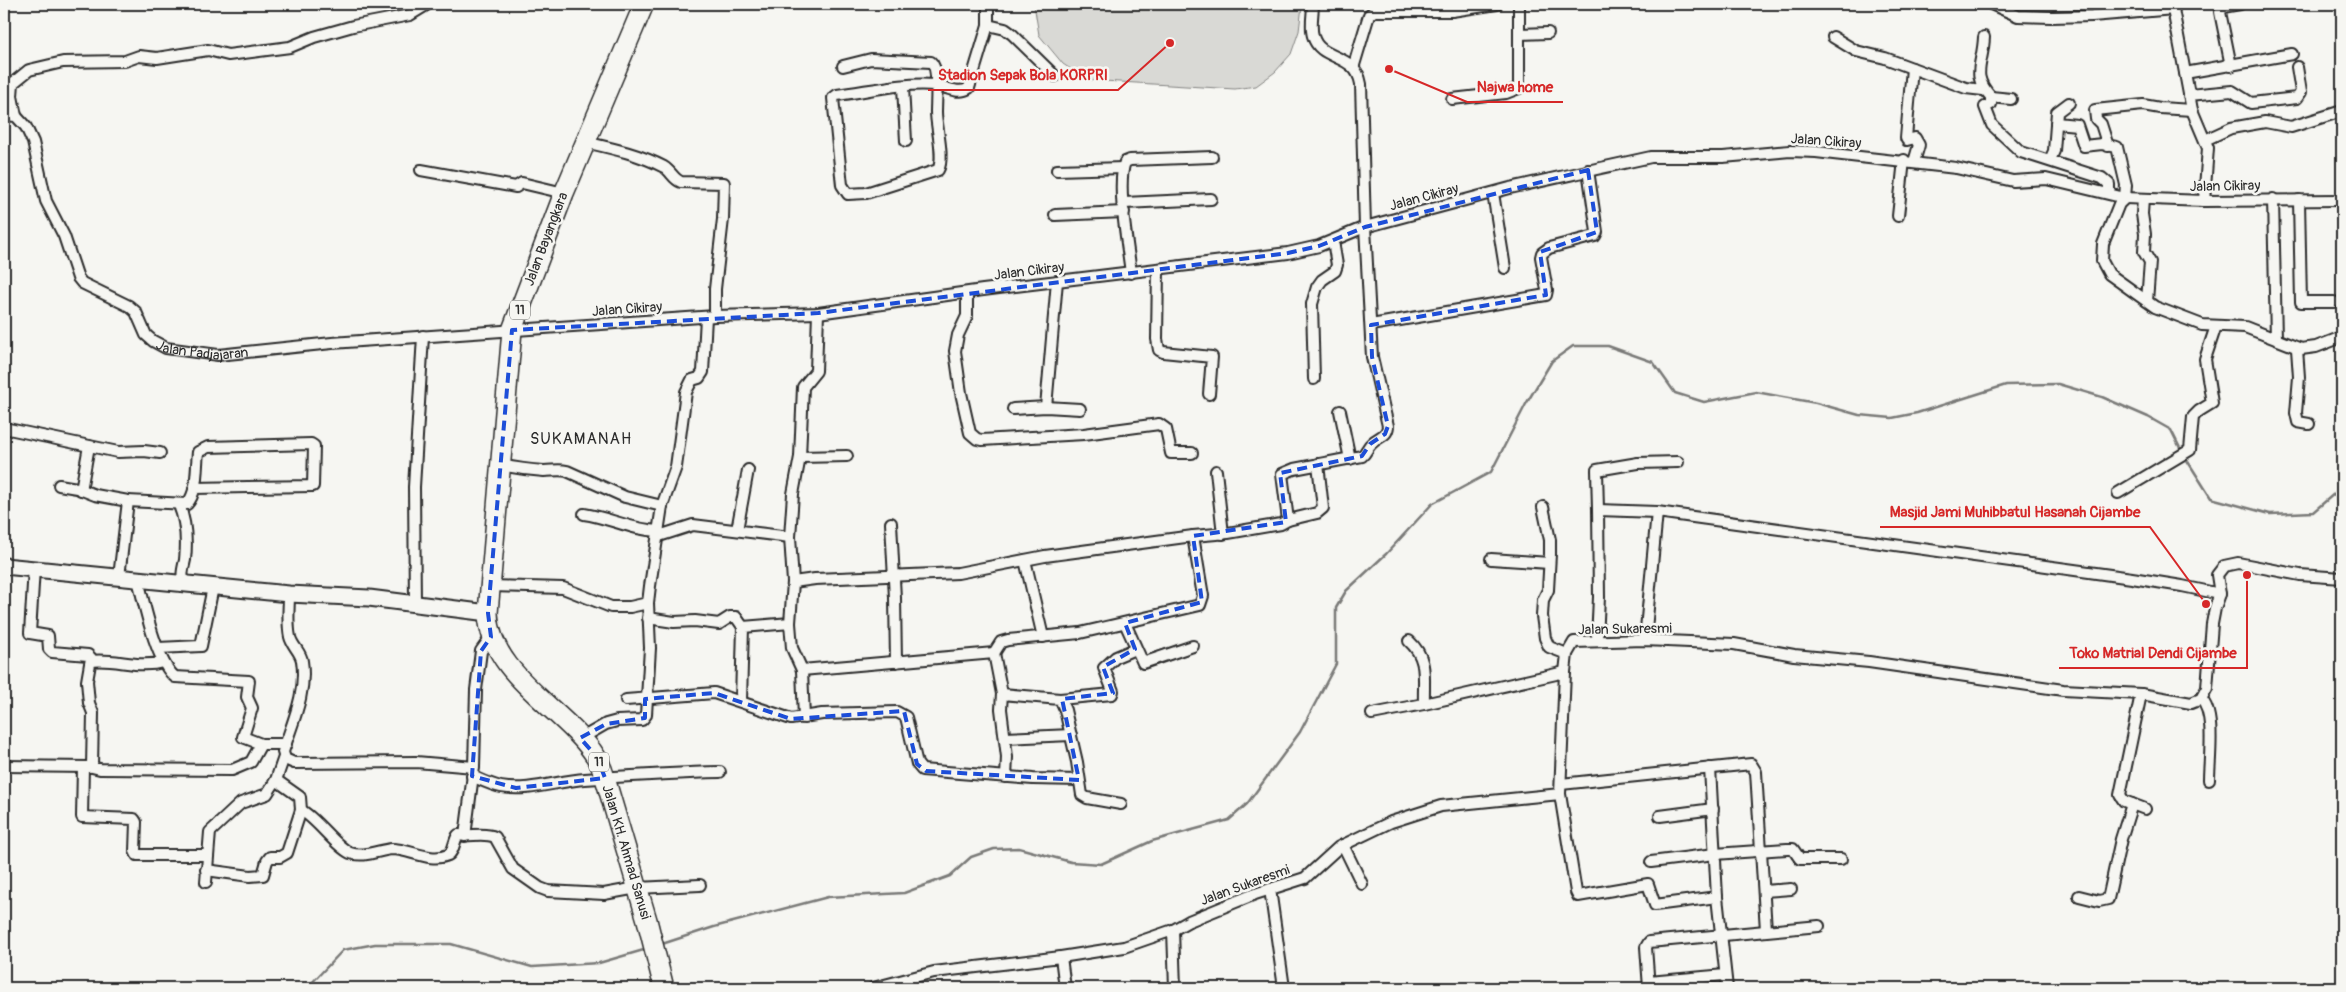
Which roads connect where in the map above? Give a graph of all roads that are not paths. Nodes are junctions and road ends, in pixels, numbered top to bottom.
1 (428, 4) edge
2 (644, 4) edge
3 (988, 4) edge
4 (1313, 4) edge
5 (1497, 4) edge
6 (1520, 4) edge
7 (1990, 4) edge
8 (2240, 4) edge
9 (2173, 6) edge
10 (1451, 7) edge
11 (988, 25) junction
12 (1548, 33) dead end
13 (1520, 34) junction
14 (1833, 37) dead end
15 (1984, 37) dead end
16 (2292, 54) dead end
17 (1354, 65) junction
18 (843, 66) dead end
19 (2231, 66) junction
20 (2297, 67) dead end
21 (1912, 68) junction
22 (2185, 73) junction
23 (1055, 76) dead end
24 (935, 86) junction
25 (903, 87) junction
26 (1983, 90) junction
27 (2189, 95) junction
28 (1452, 99) dead end
29 (2011, 99) dead end
30 (1989, 102) junction
31 (2069, 103) dead end
32 (2192, 110) junction
33 (2342, 110) edge
34 (4, 115) edge
35 (16, 116) junction
36 (2056, 123) junction
37 (2205, 140) junction
38 (906, 141) dead end
39 (585, 142) junction
40 (2108, 146) junction
41 (1212, 157) dead end
42 (2050, 160) junction
43 (1909, 161) junction
44 (1123, 168) junction
45 (421, 170) dead end
46 (1057, 170) dead end
47 (1588, 170) junction
48 (1493, 192) junction
49 (564, 193) junction
50 (2117, 196) junction
51 (1211, 199) dead end
52 (2143, 199) junction
53 (2273, 199) junction
54 (2299, 200) junction
55 (2342, 200) edge
56 (2204, 201) junction
57 (1124, 207) junction
58 (1056, 215) dead end
59 (1898, 216) dead end
60 (1365, 227) junction
61 (1333, 241) junction
62 (1505, 268) dead end
63 (1158, 270) junction
64 (1131, 272) junction
65 (1057, 281) junction
66 (967, 293) junction
67 (2147, 301) junction
68 (2334, 302) dead end
69 (818, 314) junction
70 (710, 317) junction
71 (1371, 325) junction
72 (2216, 326) junction
73 (512, 330) junction
74 (423, 336) junction
75 (2342, 337) edge
76 (2276, 339) junction
77 (2296, 348) junction
78 (1314, 379) dead end
79 (1209, 394) dead end
80 (1046, 407) junction
81 (1013, 409) dead end
82 (1080, 409) dead end
83 (1340, 411) dead end
84 (2309, 424) dead end
85 (4, 428) edge
86 (89, 446) junction
87 (160, 453) dead end
88 (1192, 453) dead end
89 (847, 456) dead end
90 (800, 457) junction
91 (1350, 458) junction
92 (1678, 462) dead end
93 (1318, 464) junction
94 (500, 465) junction
95 (748, 470) dead end
96 (1216, 471) dead end
97 (59, 485) dead end
98 (194, 488) junction
99 (81, 490) junction
100 (2118, 493) dead end
101 (128, 501) junction
102 (179, 505) junction
103 (662, 506) junction
104 (1543, 507) dead end
105 (1598, 510) junction
106 (1657, 512) junction
107 (584, 514) dead end
108 (1288, 520) junction
109 (891, 523) dead end
110 (737, 530) junction
111 (659, 534) junction
112 (1223, 534) junction
113 (1193, 536) junction
114 (790, 537) junction
115 (1491, 559) dead end
116 (1025, 560) junction
117 (1549, 563) junction
118 (4, 566) edge
119 (34, 568) junction
120 (894, 575) junction
121 (119, 577) junction
122 (138, 578) junction
123 (2342, 578) edge
124 (793, 582) junction
125 (184, 583) junction
126 (491, 586) junction
127 (213, 587) junction
128 (288, 594) junction
129 (2220, 594) junction
130 (648, 603) junction
131 (415, 604) junction
132 (488, 613) junction
133 (648, 618) junction
134 (1125, 623) junction
135 (790, 624) junction
136 (743, 626) junction
137 (491, 637) junction
138 (1043, 637) junction
139 (1644, 640) junction
140 (1409, 641) dead end
141 (1597, 641) junction
142 (1193, 646) dead end
143 (158, 648) junction
144 (1135, 648) junction
145 (994, 653) junction
146 (1567, 654) junction
147 (91, 661) junction
148 (163, 662) junction
149 (896, 662) junction
150 (802, 670) junction
151 (1565, 672) junction
152 (1002, 694) junction
153 (2141, 694) junction
154 (646, 699) junction
155 (1060, 699) junction
156 (2201, 699) junction
157 (626, 700) dead end
158 (740, 701) junction
159 (1424, 704) junction
160 (1372, 714) dead end
161 (804, 718) junction
162 (1071, 735) junction
163 (1005, 738) junction
164 (580, 739) junction
165 (261, 744) junction
166 (286, 744) junction
167 (284, 757) junction
168 (4, 766) edge
169 (88, 767) junction
170 (1710, 768) junction
171 (473, 772) junction
172 (720, 772) dead end
173 (1006, 777) junction
174 (605, 778) junction
175 (276, 780) junction
176 (1079, 780) junction
177 (2209, 780) dead end
178 (1561, 789) junction
179 (1121, 804) dead end
180 (2132, 804) junction
181 (1712, 809) junction
182 (2145, 809) dead end
183 (301, 810) junction
184 (1660, 816) dead end
185 (465, 836) junction
186 (1343, 845) junction
187 (1761, 852) junction
188 (1715, 854) junction
189 (207, 855) junction
190 (1841, 859) dead end
191 (1651, 862) dead end
192 (206, 870) junction
193 (206, 882) dead end
194 (1362, 884) dead end
195 (700, 885) dead end
196 (637, 888) junction
197 (1270, 889) junction
198 (1792, 889) dead end
199 (1764, 891) junction
200 (2079, 896) dead end
201 (1717, 897) junction
202 (1819, 926) dead end
203 (1172, 930) junction
204 (1766, 930) junction
205 (1720, 936) junction
206 (1061, 957) junction
207 (1725, 975) junction
208 (662, 982) edge
209 (1649, 985) edge
210 (873, 988) edge
211 (1065, 988) edge
212 (1175, 988) edge
213 (1284, 988) edge
214 (1727, 988) edge

1 - 35 street
2 - 39 highway, Jalan Bayangkara / 11
3 - 11 street
4 - 17 street
5 - 10 street
6 - 13 street
7 - 9 street
8 - 19 street
9 - 22 street
10 - 17 street
11 - 23 street
11 - 24 street
12 - 13 street
13 - 28 street
14 - 21 street
15 - 26 street
16 - 19 street
17 - 60 street
18 - 24 street
19 - 22 street
20 - 27 street
21 - 26 street
21 - 43 street
22 - 27 street
24 - 25 street
24 - 25 street
25 - 38 street
26 - 30 street
27 - 32 street
29 - 30 street
30 - 42 street
31 - 36 street
32 - 37 street
32 - 40 street
33 - 37 street
34 - 35 street
35 - 74 street, Jalan Padjajaran
36 - 40 street
36 - 42 street
37 - 56 street
39 - 49 highway, Jalan Bayangkara / 11
39 - 70 street
40 - 50 street
41 - 44 street
42 - 50 street
43 - 47 street, Jalan Cikiray
43 - 50 street, Jalan Cikiray
43 - 59 street
44 - 46 street
44 - 57 street
45 - 49 street
47 - 48 street, Jalan Cikiray
47 - 71 street
48 - 60 street, Jalan Cikiray
48 - 62 street
49 - 73 highway, Jalan Bayangkara / 11
50 - 52 street, Jalan Cikiray
50 - 67 street
51 - 57 street
52 - 56 street, Jalan Cikiray
52 - 67 street
53 - 54 street, Jalan Cikiray
53 - 56 street, Jalan Cikiray
53 - 76 street
54 - 55 street, Jalan Cikiray
54 - 68 street
57 - 58 street
57 - 64 street
60 - 61 street, Jalan Cikiray
60 - 71 street
61 - 63 street, Jalan Cikiray
61 - 78 street
63 - 64 street, Jalan Cikiray
63 - 79 street
64 - 65 street, Jalan Cikiray
65 - 66 street, Jalan Cikiray
65 - 80 street
66 - 69 street, Jalan Cikiray
66 - 88 street
67 - 72 street
69 - 70 street, Jalan Cikiray
69 - 90 street
70 - 73 street, Jalan Cikiray
70 - 103 street
71 - 91 street
72 - 76 street
72 - 100 street
73 - 74 street, Jalan Padjajaran
73 - 94 highway, Jalan Bayangkara / 11
74 - 131 street
75 - 77 street
76 - 77 street
77 - 84 street
80 - 81 street
80 - 82 street
83 - 91 street
85 - 86 street
86 - 87 street
86 - 99 street
89 - 90 street
90 - 114 street
91 - 93 street
92 - 105 street
93 - 108 street
93 - 108 street
94 - 103 street
94 - 126 highway, Jalan Bayangkara / 11
95 - 110 street
96 - 112 street
97 - 99 street
98 - 98 street
98 - 102 street
99 - 101 street
101 - 102 street
101 - 121 street
102 - 125 street
103 - 111 street
104 - 117 street
105 - 106 street
105 - 141 street
106 - 129 street
106 - 139 street
107 - 111 street
108 - 112 street
109 - 120 street
110 - 111 street
110 - 114 street
111 - 130 street
112 - 113 street
113 - 116 street
113 - 134 street
114 - 124 street
115 - 117 street
116 - 120 street
116 - 138 street
117 - 146 street
118 - 119 street
119 - 121 street
119 - 147 street
120 - 124 street
120 - 149 street
121 - 122 street
122 - 125 street
122 - 143 street
123 - 129 street
124 - 135 street
125 - 127 street
126 - 130 street
126 - 132 highway, Jalan Bayangkara / 11
127 - 128 street
127 - 143 street
128 - 131 street
128 - 166 street
129 - 156 street
130 - 133 street
131 - 132 street
132 - 137 highway, Jalan Bayangkara / 11
133 - 136 street
133 - 154 street
134 - 138 street
134 - 144 street
135 - 136 street
135 - 150 street
136 - 158 street
137 - 164 highway, Jalan KH. Ahmad Sanusi / 11
137 - 171 street
138 - 145 street
139 - 141 street, Jalan Sukaresmi
139 - 153 street, Jalan Sukaresmi
140 - 159 street
141 - 146 street, Jalan Sukaresmi
142 - 144 street
143 - 148 street
144 - 155 street
145 - 149 street
145 - 152 street
146 - 151 street, Jalan Sukaresmi
147 - 148 street
147 - 169 street
148 - 165 street
149 - 150 street
150 - 161 street
151 - 159 street
151 - 178 street, Jalan Sukaresmi
152 - 155 street
152 - 163 street
153 - 156 street, Jalan Sukaresmi
153 - 180 street
154 - 157 street
154 - 158 street
154 - 164 street
155 - 162 street
156 - 177 street
158 - 161 street
159 - 160 street
161 - 173 street
162 - 163 street
162 - 176 street
163 - 173 street
164 - 174 highway, Jalan KH. Ahmad Sanusi / 11
165 - 166 street
165 - 169 street
166 - 167 street
167 - 171 street
167 - 175 street
168 - 169 street
169 - 189 street
170 - 178 street
170 - 181 street
170 - 187 street
171 - 174 street
171 - 185 street
172 - 174 street
173 - 176 street
174 - 196 highway, Jalan KH. Ahmad Sanusi / 11
175 - 183 street
175 - 189 street
176 - 179 street
178 - 186 street, Jalan Sukaresmi
178 - 201 street
180 - 182 street
180 - 200 street
181 - 184 street
181 - 188 street
183 - 185 street
183 - 192 street
185 - 196 street
186 - 194 street
186 - 197 street, Jalan Sukaresmi
187 - 188 street
187 - 190 street
187 - 199 street
188 - 191 street
188 - 201 street
189 - 192 street
192 - 193 street
195 - 196 street
196 - 208 highway, Jalan KH. Ahmad Sanusi / 11
197 - 203 street, Jalan Sukaresmi
197 - 213 street
198 - 199 street
199 - 204 street
201 - 205 street
202 - 204 street
203 - 206 street, Jalan Sukaresmi
203 - 212 street
204 - 205 street
205 - 207 street
205 - 209 street
206 - 210 street, Jalan Sukaresmi
206 - 211 street
207 - 209 street
207 - 214 street

